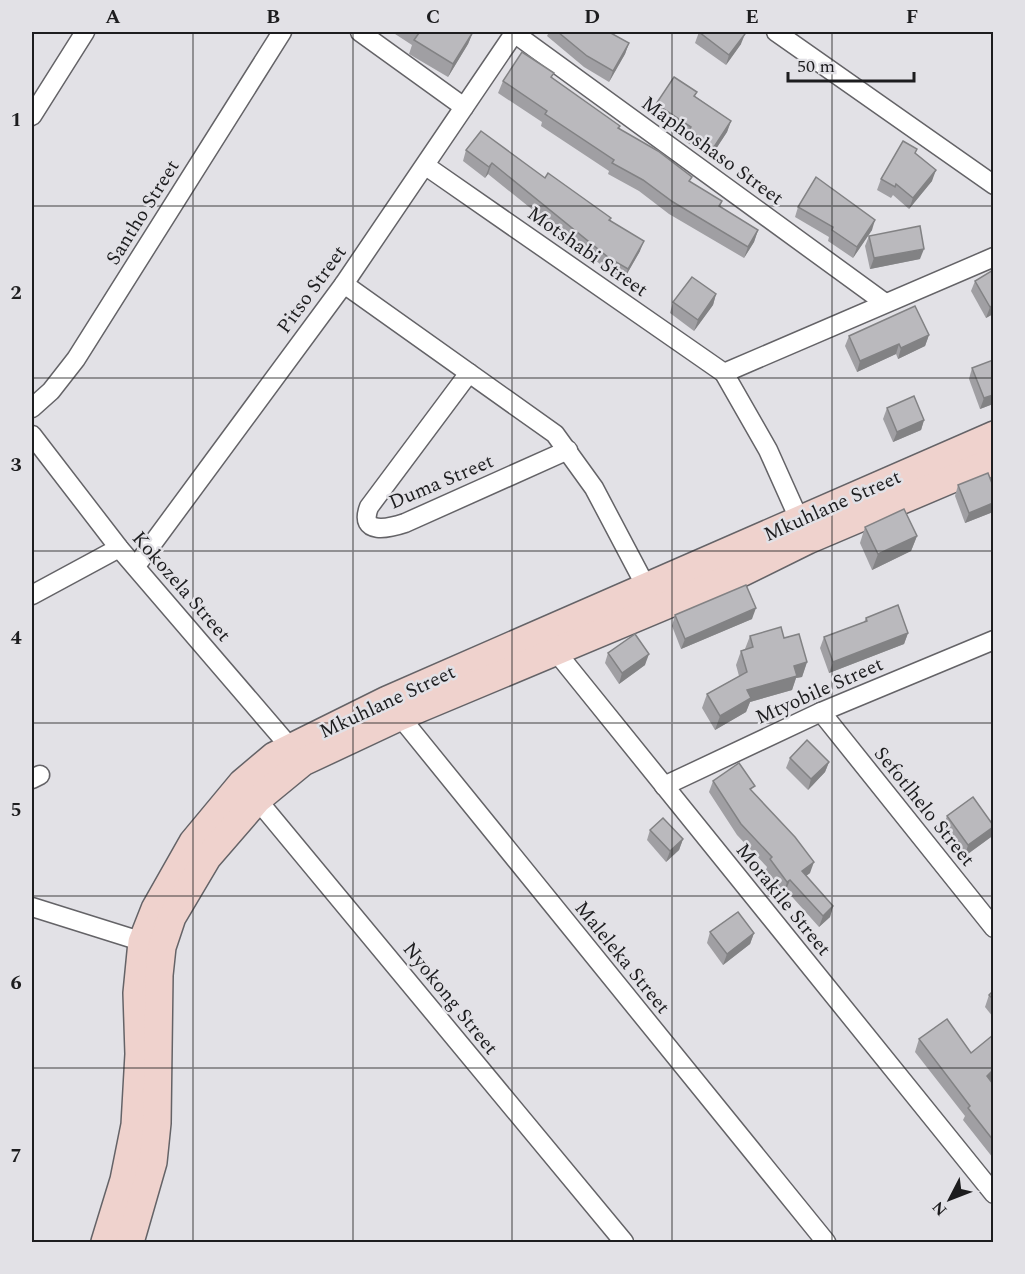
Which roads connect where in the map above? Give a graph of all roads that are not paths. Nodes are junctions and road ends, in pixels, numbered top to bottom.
1 (85, 32) edge
2 (282, 32) edge
3 (360, 32) edge
4 (514, 32) edge
5 (776, 32) edge
6 (464, 107) junction
7 (32, 116) edge
8 (426, 166) junction
9 (993, 185) edge
10 (993, 256) edge
11 (344, 284) junction
12 (885, 303) junction
13 (468, 373) junction
14 (724, 373) junction
15 (32, 408) edge
16 (32, 435) edge
17 (993, 435) edge
18 (568, 450) junction
19 (993, 461) edge
20 (804, 529) junction
21 (119, 548) junction
22 (136, 566) junction
23 (32, 595) edge
24 (651, 597) junction
25 (548, 641) junction
26 (990, 647) edge
27 (393, 708) junction
28 (821, 711) junction
29 (297, 755) junction
30 (664, 786) junction
31 (250, 791) junction
32 (32, 907) edge
33 (993, 928) edge
34 (152, 944) junction
35 (993, 1194) edge
36 (105, 1242) edge
37 (130, 1242) edge
38 (624, 1242) edge
39 (826, 1242) edge

1 - 7 street
2 - 15 street, Santho Street
3 - 6 street
4 - 6 street, Pitso Street
4 - 12 street, Maphoshaso Street
5 - 9 street
6 - 8 street, Pitso Street
8 - 11 street, Pitso Street
8 - 14 street, Motshabi Street
10 - 12 street
11 - 13 street
11 - 22 street, Pitso Street
12 - 14 street
13 - 18 street
13 - 18 street, Duma Street
14 - 20 street, Motshabi Street
16 - 21 street, Kokozela Street
17 - 20 street, Mkuhlane Street
18 - 24 street
19 - 20 street, Mkuhlane Street
20 - 24 street, Mkuhlane Street
21 - 22 street, Kokozela Street
21 - 23 street
22 - 29 street, Kokozela Street
24 - 25 street, Mkuhlane Street
25 - 27 street, Mkuhlane Street
25 - 30 street, Morakile Street
26 - 28 street, Mtyobile Street
27 - 29 street, Mkuhlane Street
27 - 39 street, Maleleka Street
28 - 30 street, Mtyobile Street
28 - 33 street, Sefotlhelo Street
29 - 31 street, Mkuhlane Street
30 - 35 street, Morakile Street
31 - 34 street, Mkuhlane Street
31 - 38 street, Nyokong Street
32 - 34 street
34 - 36 street, Mkuhlane Street
34 - 37 street, Mkuhlane Street

